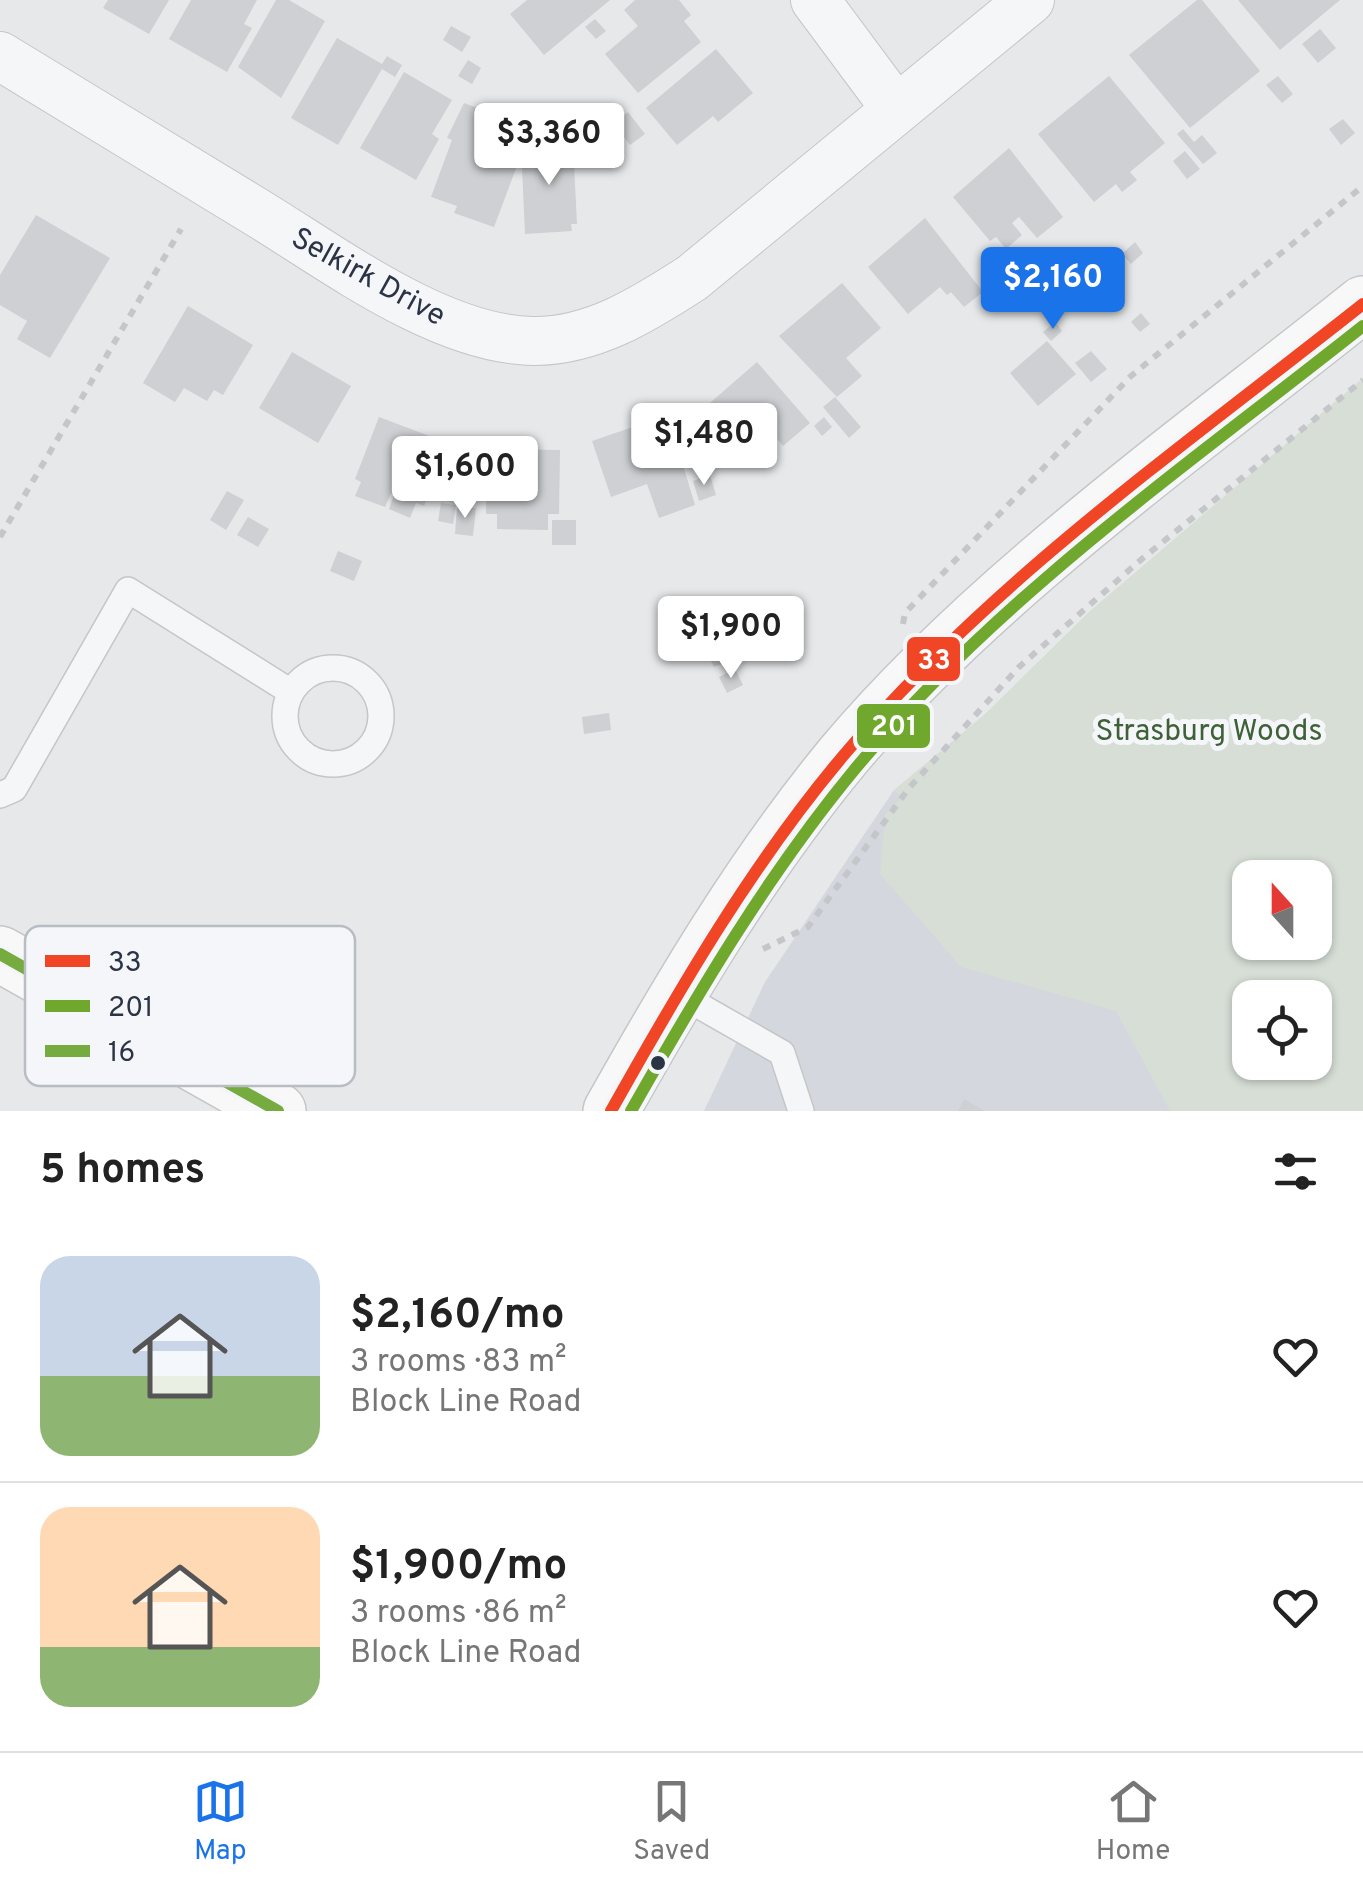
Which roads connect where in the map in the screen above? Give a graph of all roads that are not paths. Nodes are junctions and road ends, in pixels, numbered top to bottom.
1 (815, 0) edge
2 (1030, 0) edge
3 (0, 56) edge
4 (896, 109) junction
5 (1363, 304) edge
6 (291, 692) dead end
7 (0, 795) edge
8 (0, 954) edge
9 (25, 968) edge
10 (678, 993) junction
11 (234, 1086) edge
12 (278, 1111) edge
13 (611, 1111) edge
14 (801, 1111) edge

1 - 4 street
2 - 4 street, Selkirk Drive
3 - 4 street, Selkirk Drive
5 - 10 street
6 - 7 lane
8 - 9 street
10 - 13 street
10 - 14 lane
11 - 12 street

